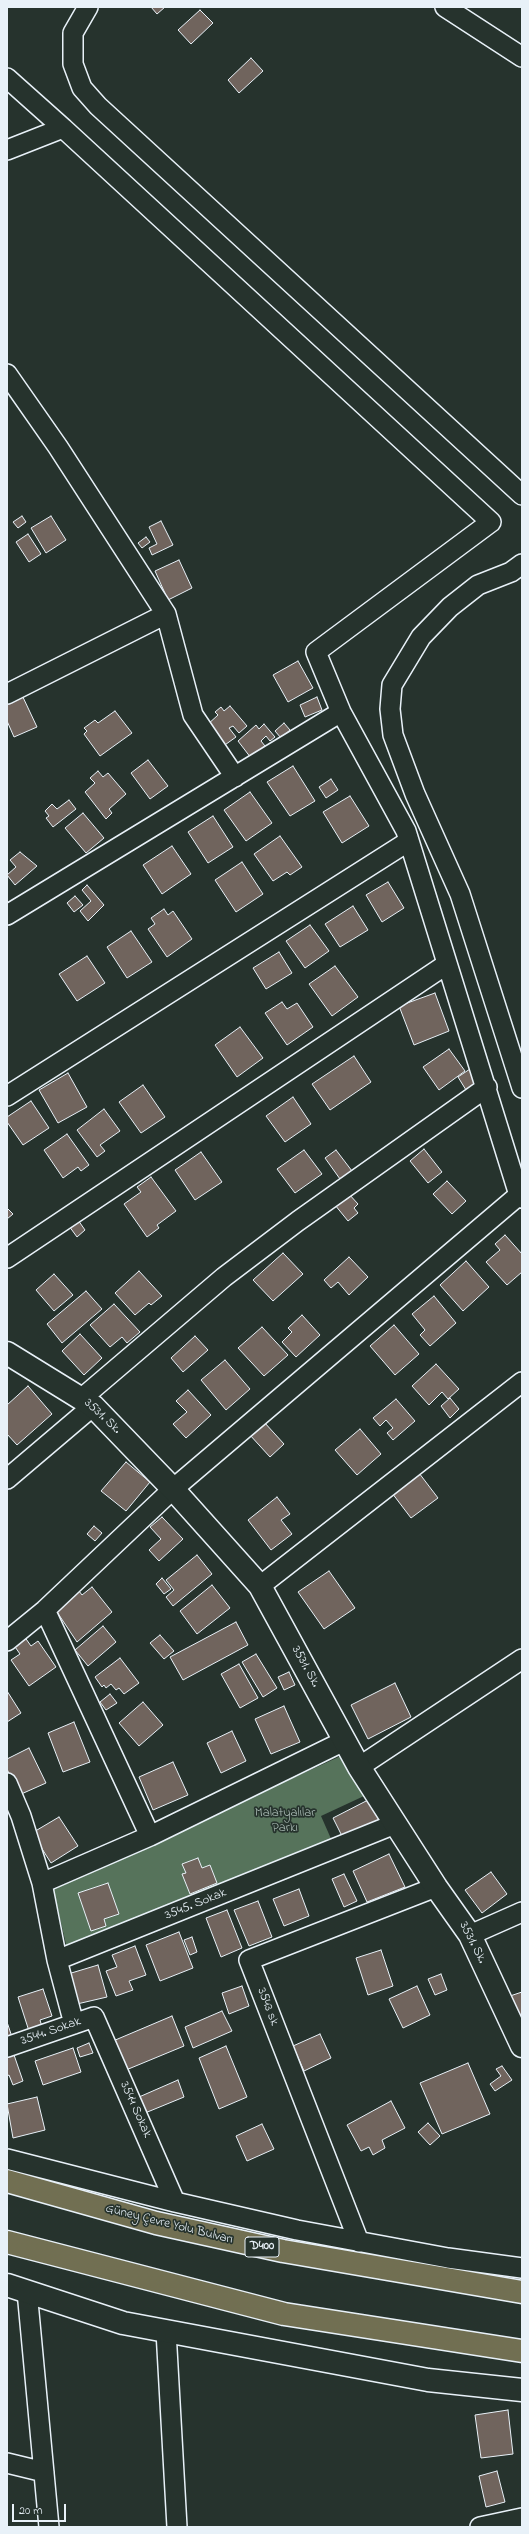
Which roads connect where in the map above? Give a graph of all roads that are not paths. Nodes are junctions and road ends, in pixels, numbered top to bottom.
1 (88, 7) edge
2 (446, 7) edge
3 (522, 57) edge
4 (7, 78) edge
5 (63, 128) junction
6 (7, 150) edge
7 (7, 374) edge
8 (522, 495) edge
9 (522, 564) edge
10 (166, 614) junction
11 (7, 694) edge
12 (341, 712) junction
13 (235, 777) junction
14 (409, 841) junction
15 (7, 915) edge
16 (447, 964) junction
17 (487, 1087) junction
18 (522, 1088) edge
19 (7, 1096) edge
20 (521, 1197) edge
21 (7, 1258) edge
22 (7, 1353) edge
23 (522, 1382) edge
24 (87, 1402) junction
25 (7, 1479) edge
26 (173, 1489) junction
27 (260, 1586) junction
28 (45, 1610) junction
29 (7, 1641) edge
30 (522, 1659) edge
31 (344, 1741) junction
32 (359, 1767) junction
33 (7, 1783) edge
34 (395, 1824) junction
35 (150, 1836) junction
36 (42, 1883) junction
37 (436, 1887) junction
38 (522, 1912) edge
39 (470, 1935) junction
40 (57, 1960) junction
41 (94, 2017) joint
42 (74, 2024) junction
43 (522, 2046) edge
44 (7, 2047) edge
45 (7, 2159) edge
46 (7, 2181) edge
47 (175, 2202) junction
48 (7, 2242) edge
49 (359, 2242) junction
50 (522, 2268) edge
51 (17, 2288) edge
52 (522, 2292) edge
53 (166, 2331) junction
54 (522, 2351) edge
55 (522, 2390) edge
56 (7, 2463) edge
57 (44, 2472) junction
58 (510, 2522) edge
59 (49, 2527) edge
60 (177, 2527) edge
61 (480, 2527) edge

1 - 8 street
2 - 3 street
4 - 5 street
5 - 6 street
5 - 12 street
7 - 10 street
9 - 18 street
10 - 11 street
10 - 13 street
12 - 13 street
12 - 14 street
13 - 15 street
14 - 16 street
14 - 19 street
16 - 17 street
16 - 21 street
17 - 20 street
17 - 24 street
20 - 26 street
22 - 24 street, 3531. Sk.
23 - 27 street
24 - 25 street
24 - 26 street, 3531. Sk.
26 - 27 street, 3531. Sk.
26 - 28 street
27 - 31 street, 3531. Sk.
28 - 29 street
28 - 35 street
30 - 32 street
31 - 32 street, 3531. Sk.
31 - 35 street
32 - 34 street, 3531. Sk.
33 - 36 street
34 - 37 street, 3531. Sk.
34 - 40 street, 3545. Sokak
35 - 36 street
36 - 40 street
37 - 39 street, 3531. Sk.
37 - 49 street, 3543 sk
38 - 39 street
39 - 43 street, 3531. Sk.
40 - 42 street
41 - 42 street, 3544. Sokak
41 - 47 street, 3544 Sokak
42 - 44 street, 3544. Sokak
45 - 47 street
46 - 52 highway, Güney Çevre Yolu Bulvarı / D400
47 - 49 street
48 - 54 highway
49 - 50 street
51 - 53 street
51 - 57 street
53 - 55 street
53 - 60 street
56 - 57 street
57 - 59 street
58 - 61 street

